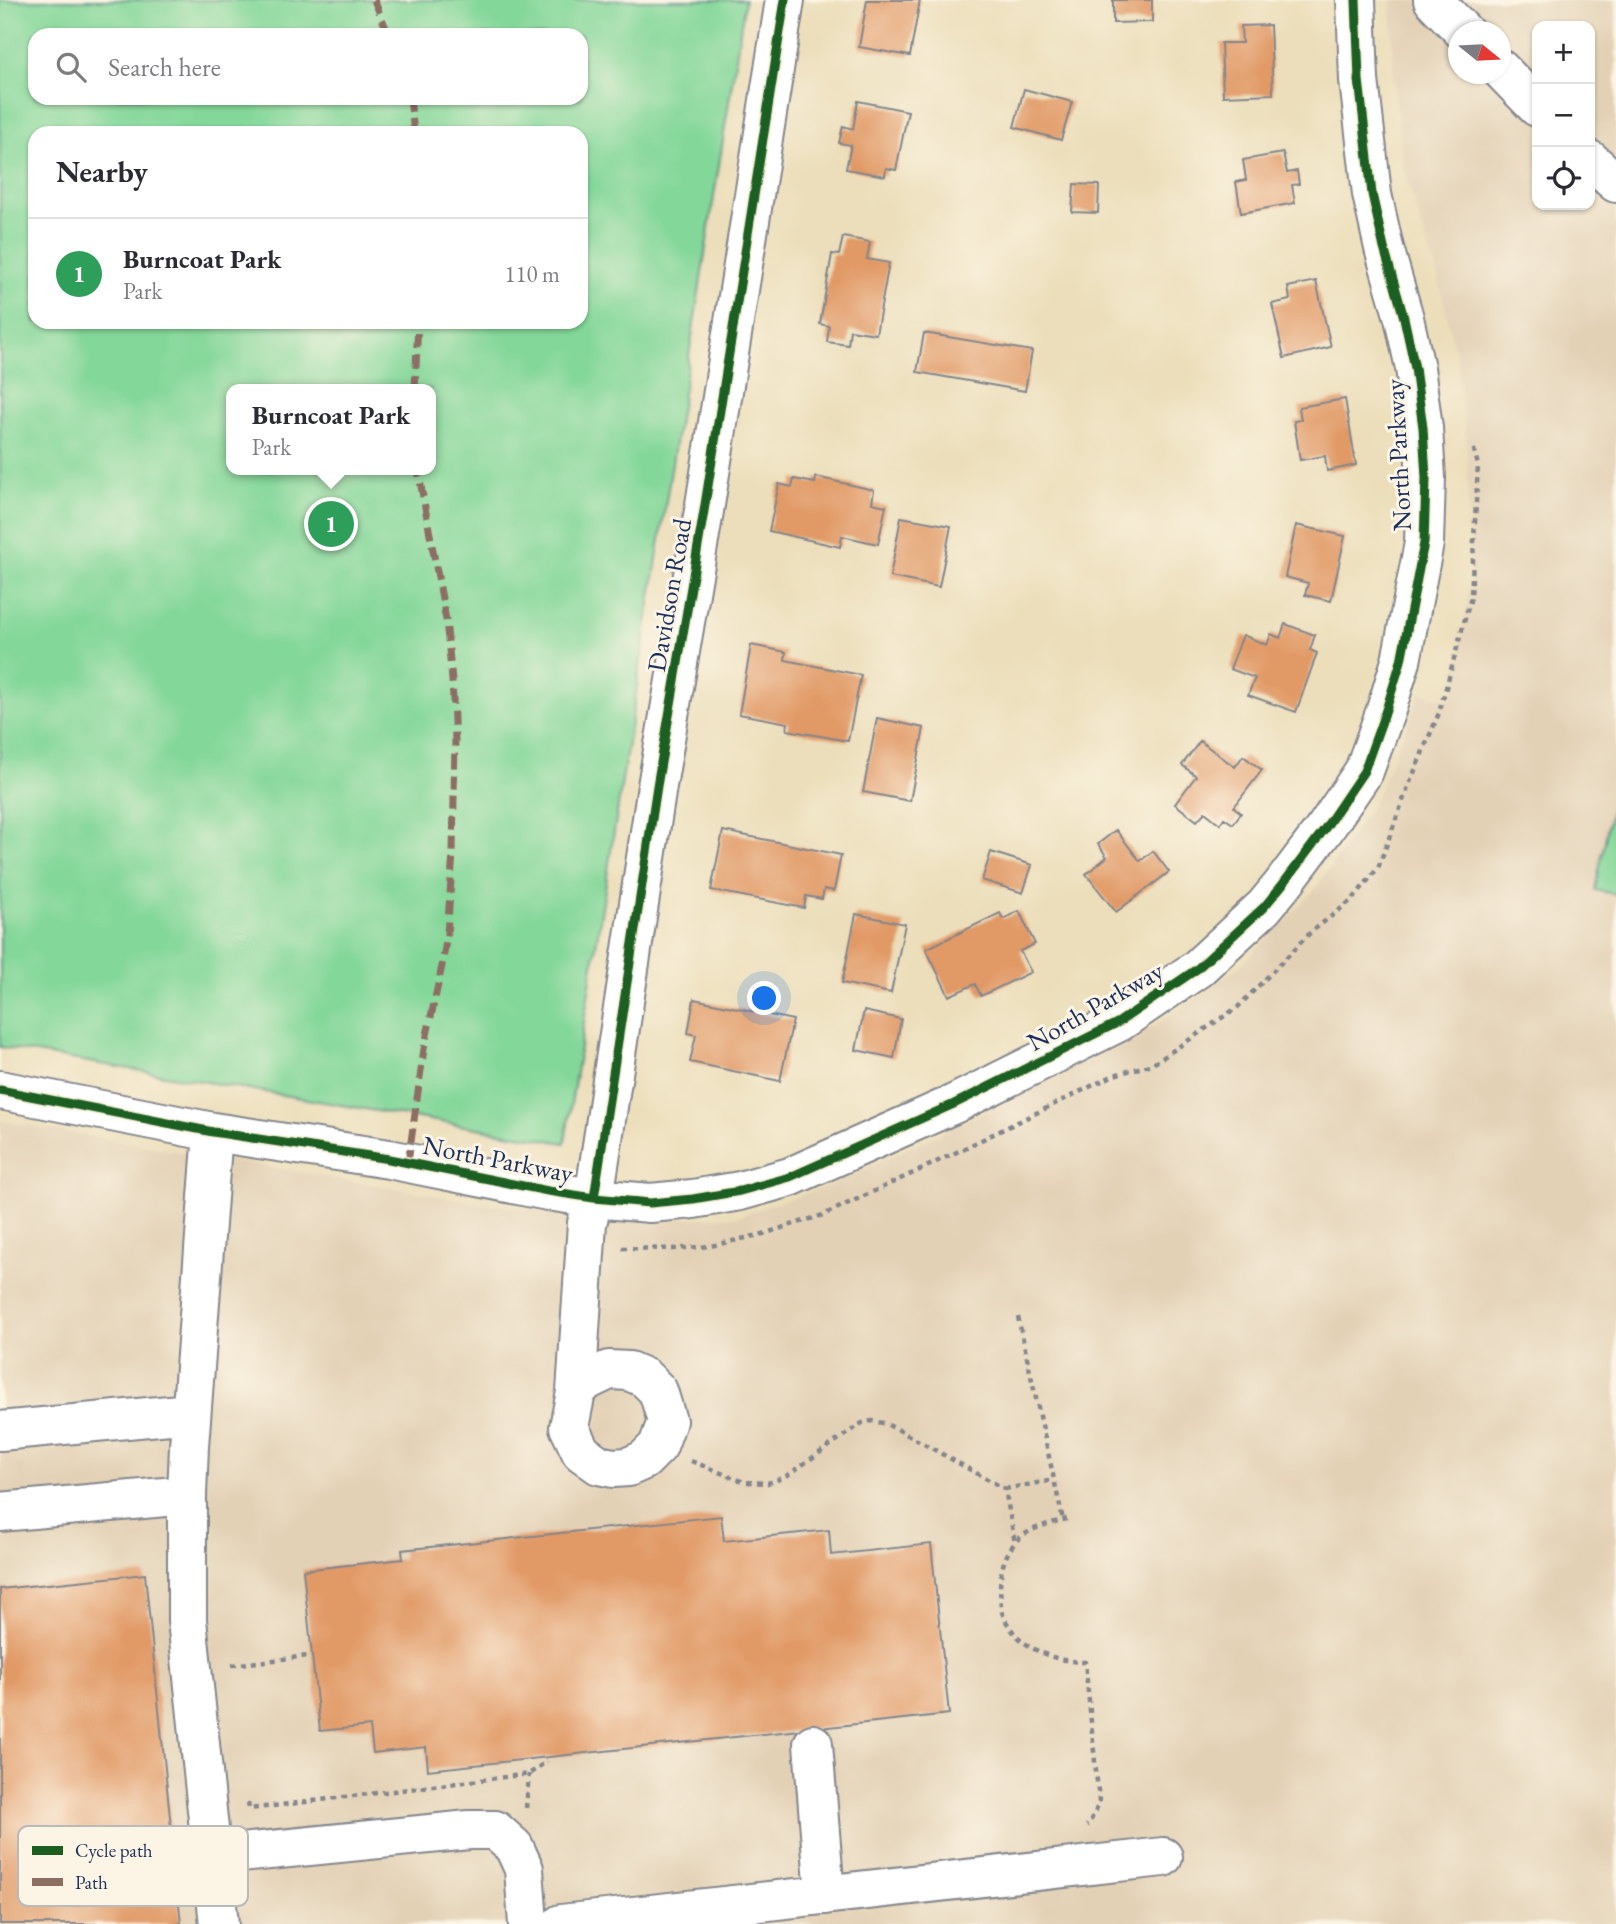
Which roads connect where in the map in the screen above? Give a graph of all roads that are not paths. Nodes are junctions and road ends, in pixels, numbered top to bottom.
1 (785, 0) edge
2 (1356, 0) edge
3 (1433, 0) edge
4 (1453, 21) edge
5 (1511, 80) edge
6 (1532, 102) edge
7 (1595, 164) edge
8 (1616, 183) edge
9 (0, 1090) edge
10 (213, 1132) junction
11 (594, 1198) junction
12 (576, 1392) junction
13 (191, 1413) junction
14 (0, 1432) edge
15 (187, 1495) junction
16 (0, 1512) edge
17 (813, 1744) dead end
18 (208, 1826) edge
19 (248, 1852) edge
20 (1163, 1857) dead end
21 (825, 1895) junction
22 (217, 1906) edge
23 (747, 1914) edge
24 (219, 1924) edge
25 (528, 1924) edge
26 (561, 1924) edge

1 - 11 street, Davidson Road
2 - 11 street, North Parkway
3 - 4 street
5 - 6 street
7 - 8 street
9 - 10 street, North Parkway
10 - 11 street, North Parkway
10 - 13 street
11 - 12 street, Davidson Road
12 - 12 street
13 - 14 street
13 - 15 street
15 - 16 street
15 - 18 street
17 - 21 street
19 - 25 street
20 - 21 street
21 - 23 street
22 - 24 street
23 - 26 street

